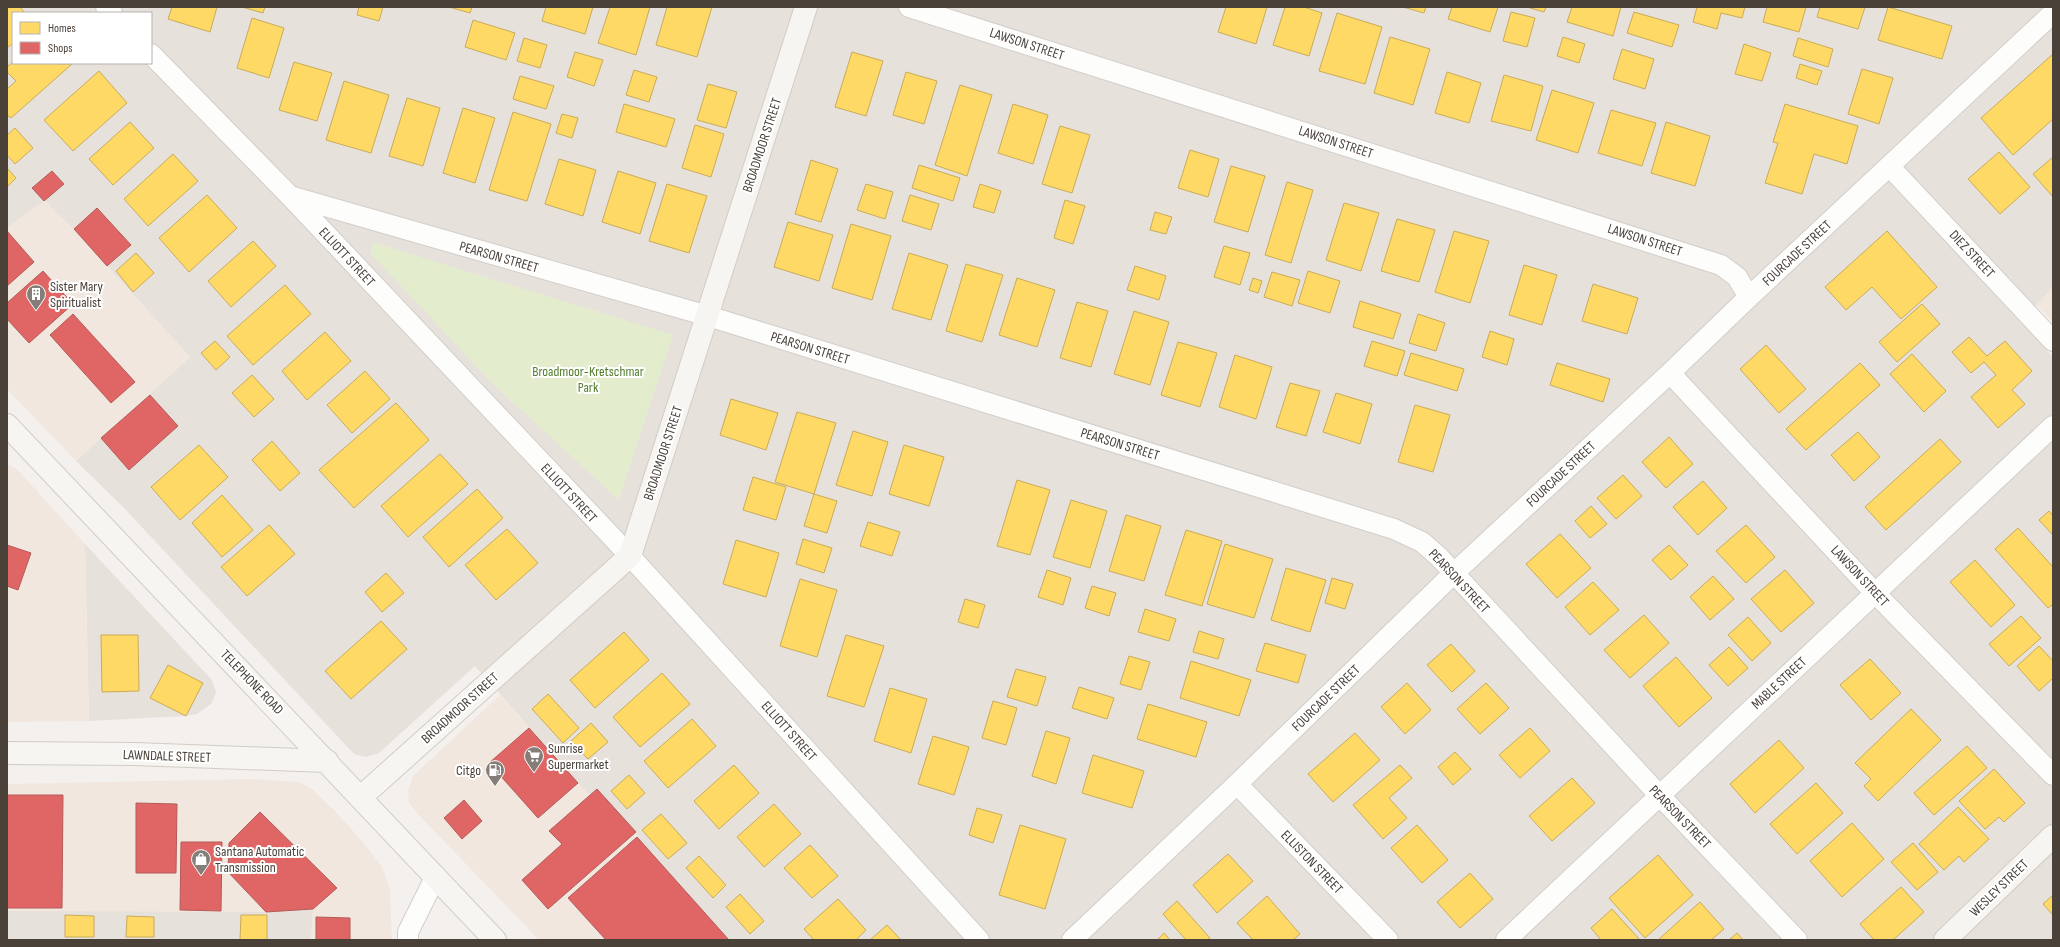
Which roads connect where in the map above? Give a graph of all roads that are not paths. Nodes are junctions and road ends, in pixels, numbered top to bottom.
1 (806, 7) edge
2 (909, 7) edge
3 (2047, 12) edge
4 (152, 55) edge
5 (1890, 167) junction
6 (290, 196) junction
7 (1749, 296) junction
8 (708, 316) junction
9 (2053, 341) edge
10 (1670, 373) junction
11 (7, 425) edge
12 (2053, 426) edge
13 (15, 442) edge
14 (630, 556) junction
15 (1453, 574) junction
16 (1874, 592) junction
17 (7, 753) edge
18 (327, 761) junction
19 (2053, 775) edge
20 (1237, 784) junction
21 (1660, 796) junction
22 (361, 797) junction
23 (2053, 836) edge
24 (436, 876) junction
25 (408, 940) edge
26 (495, 940) edge
27 (979, 940) edge
28 (1072, 940) edge
29 (1388, 940) edge
30 (1506, 940) edge
31 (1797, 940) edge
32 (1945, 940) edge

1 - 8 street, BROADMOOR STREET
2 - 7 street, LAWSON STREET
3 - 5 street, FOURCADE STREET
4 - 6 street, ELLIOTT STREET
5 - 7 street, FOURCADE STREET
5 - 9 street, DIEZ STREET
6 - 8 street, PEARSON STREET
6 - 14 street, ELLIOTT STREET
7 - 10 street, FOURCADE STREET
8 - 14 street, BROADMOOR STREET
8 - 15 street, PEARSON STREET
10 - 15 street, FOURCADE STREET
10 - 16 street, LAWSON STREET
11 - 13 street, TELEPHONE ROAD
12 - 16 street, MABLE STREET
13 - 18 street, TELEPHONE ROAD
14 - 22 street, BROADMOOR STREET
14 - 27 street, ELLIOTT STREET
15 - 20 street, FOURCADE STREET
15 - 21 street, PEARSON STREET
16 - 19 street, LAWSON STREET
16 - 21 street, MABLE STREET
17 - 18 street, LAWNDALE STREET
18 - 22 street, TELEPHONE ROAD
20 - 28 street, FOURCADE STREET
20 - 29 street, ELLISTON STREET
21 - 30 street, MABLE STREET
21 - 31 street, PEARSON STREET
22 - 24 street, TELEPHONE ROAD
23 - 32 street, WESLEY STREET
24 - 25 street
24 - 26 street, TELEPHONE ROAD

